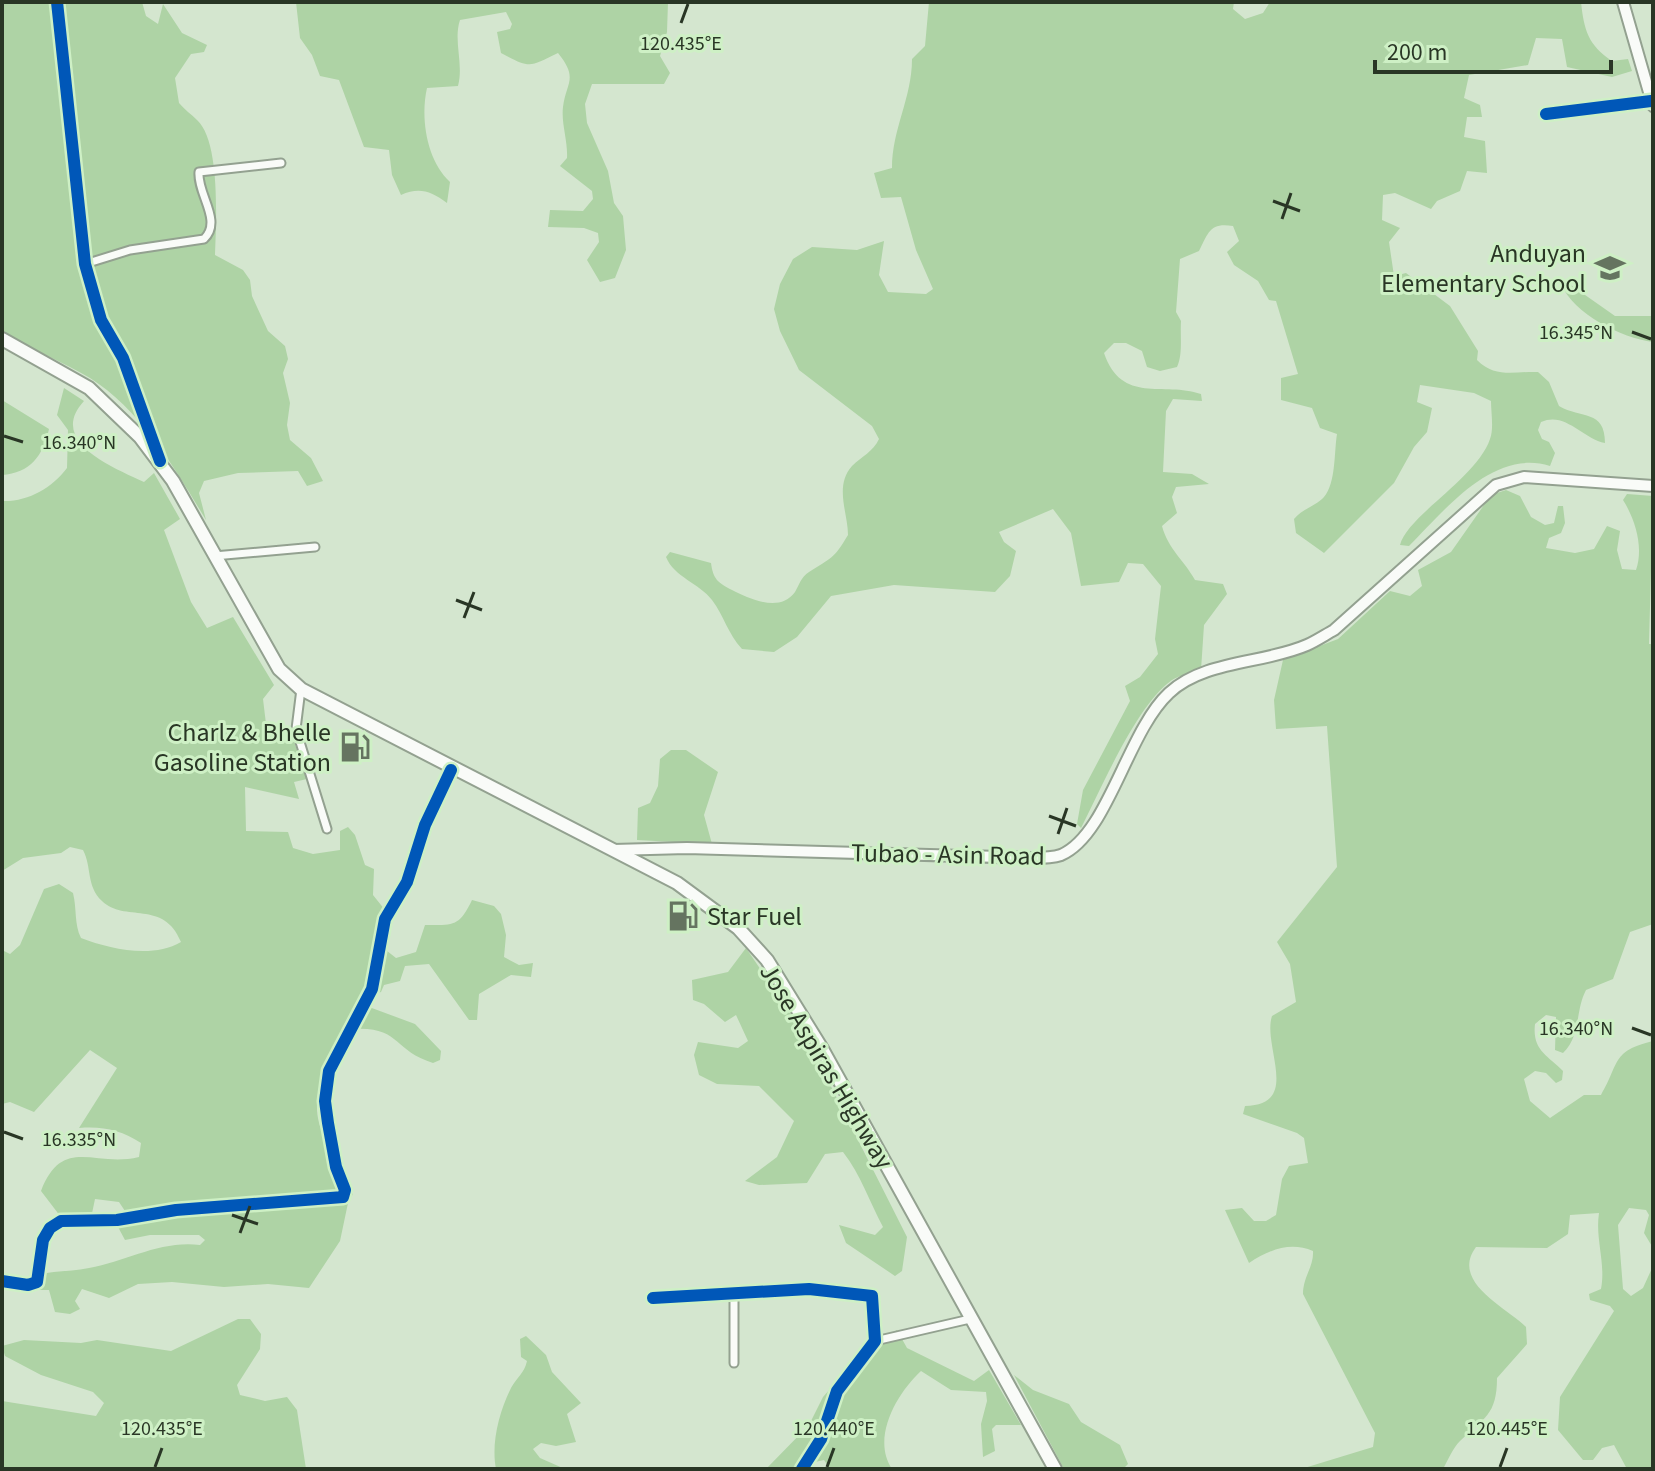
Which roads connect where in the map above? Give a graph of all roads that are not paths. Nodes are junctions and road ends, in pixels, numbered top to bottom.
1 (57, 2) edge
2 (1623, 2) edge
3 (1652, 104) edge
4 (1546, 114) dead end
5 (281, 163) dead end
6 (85, 264) junction
7 (2, 339) edge
8 (160, 461) junction
9 (1653, 486) edge
10 (315, 547) dead end
11 (214, 556) junction
12 (301, 689) junction
13 (451, 770) junction
14 (327, 829) dead end
15 (611, 851) junction
16 (2, 1281) edge
17 (734, 1295) junction
18 (653, 1298) dead end
19 (970, 1319) junction
20 (875, 1341) junction
21 (734, 1363) dead end
22 (802, 1469) edge
23 (1055, 1469) edge

1 - 6 street
2 - 3 main road
3 - 4 street
5 - 6 street
6 - 8 street
7 - 8 main road, Jose Aspiras Highway
8 - 11 main road, Jose Aspiras Highway
9 - 15 main road, Tubao - Asin Road
10 - 11 street
11 - 12 main road, Jose Aspiras Highway
12 - 13 main road, Jose Aspiras Highway
12 - 14 street
13 - 15 main road, Jose Aspiras Highway
13 - 16 street
15 - 19 main road, Jose Aspiras Highway
17 - 18 street
17 - 20 street
17 - 21 street
19 - 20 street
19 - 23 main road, Jose Aspiras Highway
20 - 22 street

